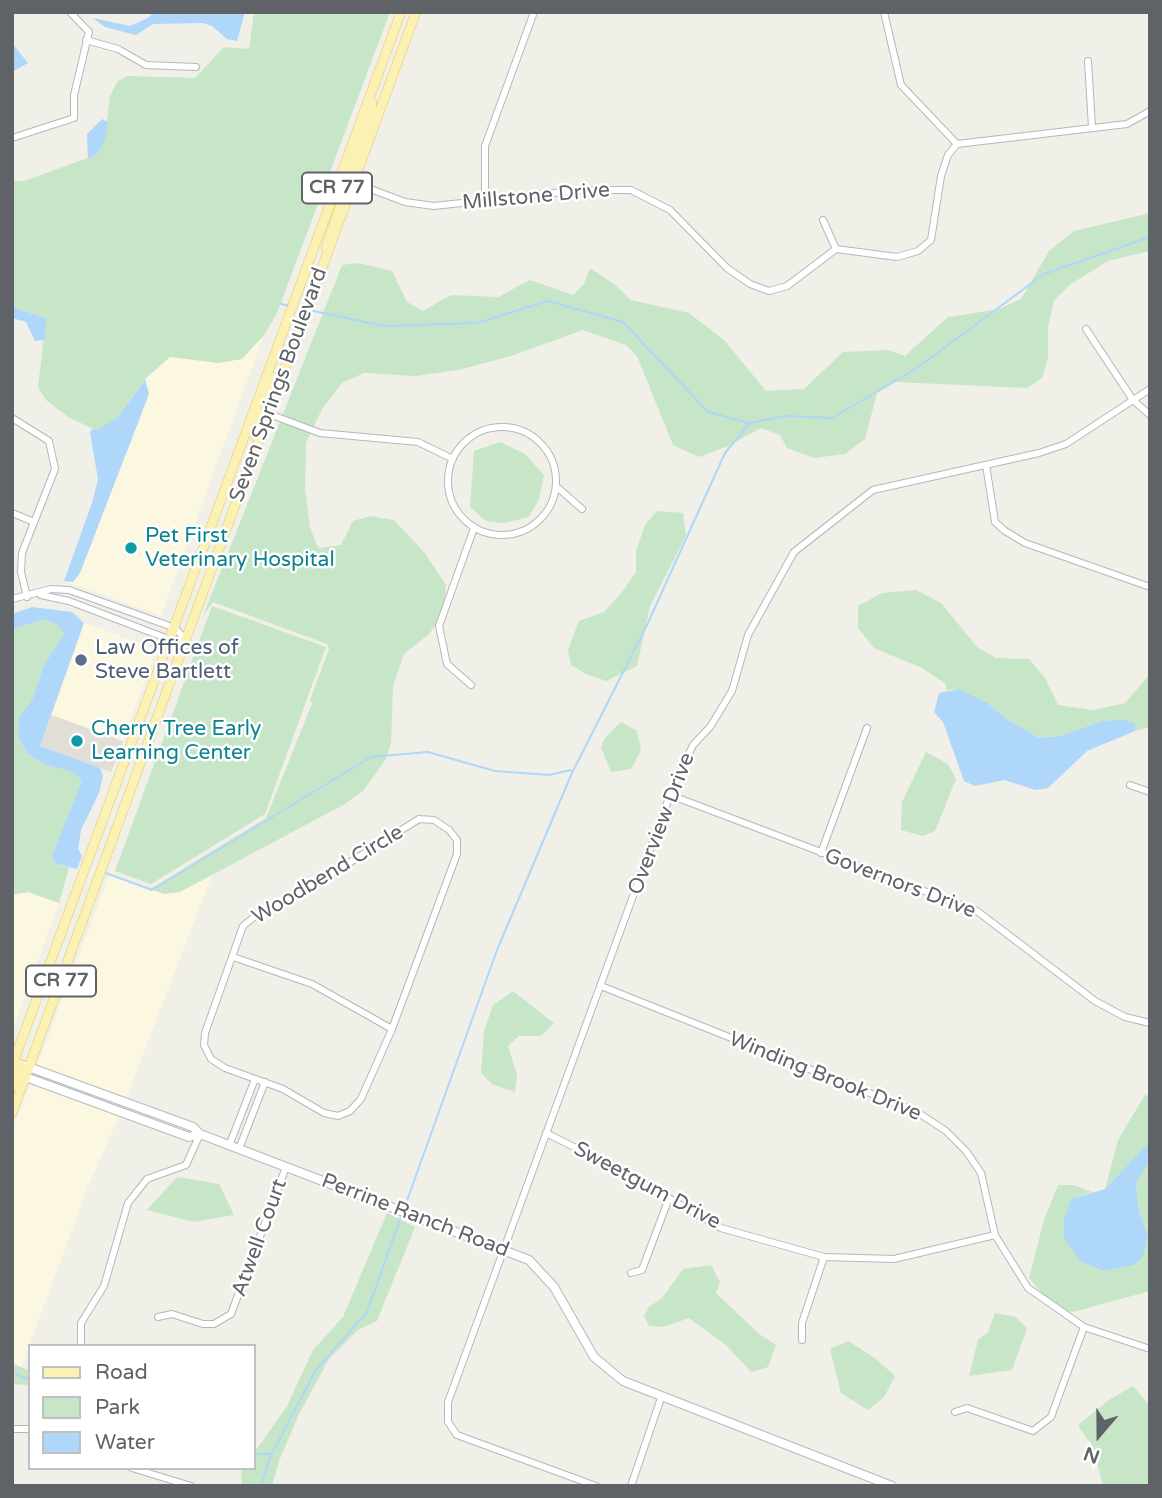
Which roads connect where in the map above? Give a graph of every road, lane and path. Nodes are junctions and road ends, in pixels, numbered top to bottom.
1 (70, 12) edge
2 (401, 12) edge
3 (416, 12) edge
4 (534, 12) edge
5 (884, 12) edge
6 (86, 40) junction
7 (1088, 61) dead end
8 (196, 67) dead end
9 (1150, 111) edge
10 (1092, 127) junction
11 (12, 138) edge
12 (957, 145) junction
13 (347, 180) junction
14 (485, 201) junction
15 (823, 220) dead end
16 (836, 249) junction
17 (292, 310) junction
18 (1086, 330) dead end
19 (1150, 389) edge
20 (1133, 400) junction
21 (256, 408) junction
22 (269, 414) junction
23 (1150, 415) edge
24 (12, 418) edge
25 (453, 459) junction
26 (250, 464) junction
27 (986, 465) junction
28 (557, 487) junction
29 (582, 509) dead end
30 (12, 513) edge
31 (34, 522) junction
32 (474, 528) junction
33 (1150, 587) edge
34 (40, 594) junction
35 (27, 597) junction
36 (12, 599) edge
37 (175, 628) junction
38 (171, 640) junction
39 (186, 640) junction
40 (471, 685) dead end
41 (867, 728) dead end
42 (1130, 785) dead end
43 (1150, 792) edge
44 (670, 795) junction
45 (821, 853) junction
46 (83, 879) junction
47 (86, 911) junction
48 (233, 957) junction
49 (601, 986) junction
50 (1150, 1023) edge
51 (392, 1028) junction
52 (18, 1068) edge
53 (255, 1079) junction
54 (265, 1082) junction
55 (12, 1087) edge
56 (12, 1114) edge
57 (546, 1133) junction
58 (200, 1135) junction
59 (229, 1146) junction
60 (239, 1149) junction
61 (286, 1167) junction
62 (668, 1198) junction
63 (995, 1235) junction
64 (502, 1248) junction
65 (824, 1257) junction
66 (631, 1273) dead end
67 (158, 1317) dead end
68 (1084, 1327) junction
69 (802, 1340) dead end
70 (82, 1344) edge
71 (1150, 1349) edge
72 (661, 1398) junction
73 (955, 1412) dead end
74 (139, 1470) edge
75 (191, 1486) edge
76 (596, 1486) edge
77 (631, 1486) edge
78 (892, 1486) edge

1 - 6 street
2 - 13 main road
3 - 13 main road, Seven Springs Boulevard / CR 77
4 - 14 street
5 - 12 street
6 - 8 street
6 - 11 street
7 - 10 street
9 - 10 street
10 - 12 street
12 - 16 street
13 - 14 street, Millstone Drive
13 - 17 main road, Seven Springs Boulevard / CR 77
13 - 22 main road, Seven Springs Boulevard / CR 77
14 - 16 street, Millstone Drive
15 - 16 street
17 - 21 main road, Seven Springs Boulevard / CR 77
17 - 22 main road
18 - 20 street
19 - 20 street, Overview Drive
20 - 23 street
20 - 27 street, Overview Drive
21 - 26 main road
21 - 37 main road, Seven Springs Boulevard / CR 77
22 - 25 street
22 - 26 main road, Seven Springs Boulevard / CR 77
24 - 31 street
25 - 28 street
25 - 32 street
26 - 39 main road, Seven Springs Boulevard / CR 77
27 - 33 street
27 - 44 street, Overview Drive
28 - 29 street
28 - 32 street
30 - 31 street
31 - 35 street
32 - 40 street
34 - 35 street
34 - 37 street
34 - 38 street
35 - 36 street
37 - 38 main road, Seven Springs Boulevard / CR 77
37 - 39 street
38 - 39 street
38 - 46 main road, Seven Springs Boulevard / CR 77
39 - 47 main road, Seven Springs Boulevard / CR 77
41 - 45 street
42 - 43 street
44 - 45 street, Governors Drive
44 - 49 street, Overview Drive
45 - 50 street, Governors Drive
46 - 47 main road
46 - 52 main road, Seven Springs Boulevard / CR 77
47 - 52 main road, Seven Springs Boulevard / CR 77
48 - 51 street
48 - 51 street, Woodbend Circle
48 - 53 street, Woodbend Circle
49 - 57 street, Overview Drive
49 - 63 street, Winding Brook Drive
51 - 54 street, Woodbend Circle
52 - 55 main road
52 - 56 main road, Seven Springs Boulevard / CR 77
52 - 58 street, Perrine Ranch Road
53 - 54 street, Woodbend Circle
53 - 59 street
54 - 60 street
57 - 62 street, Sweetgum Drive
57 - 64 street, Overview Drive
58 - 59 street, Perrine Ranch Road
58 - 70 street
59 - 60 street, Perrine Ranch Road
60 - 61 street, Perrine Ranch Road
61 - 64 street, Perrine Ranch Road
61 - 67 street, Atwell Court
62 - 65 street, Sweetgum Drive
62 - 66 street
63 - 65 street, Sweetgum Drive
63 - 68 street, Winding Brook Drive
64 - 72 street, Perrine Ranch Road
64 - 76 street, Overview Drive
65 - 69 street
68 - 71 street, Winding Brook Drive
68 - 73 street
72 - 77 street
72 - 78 street, Perrine Ranch Road
74 - 75 street

